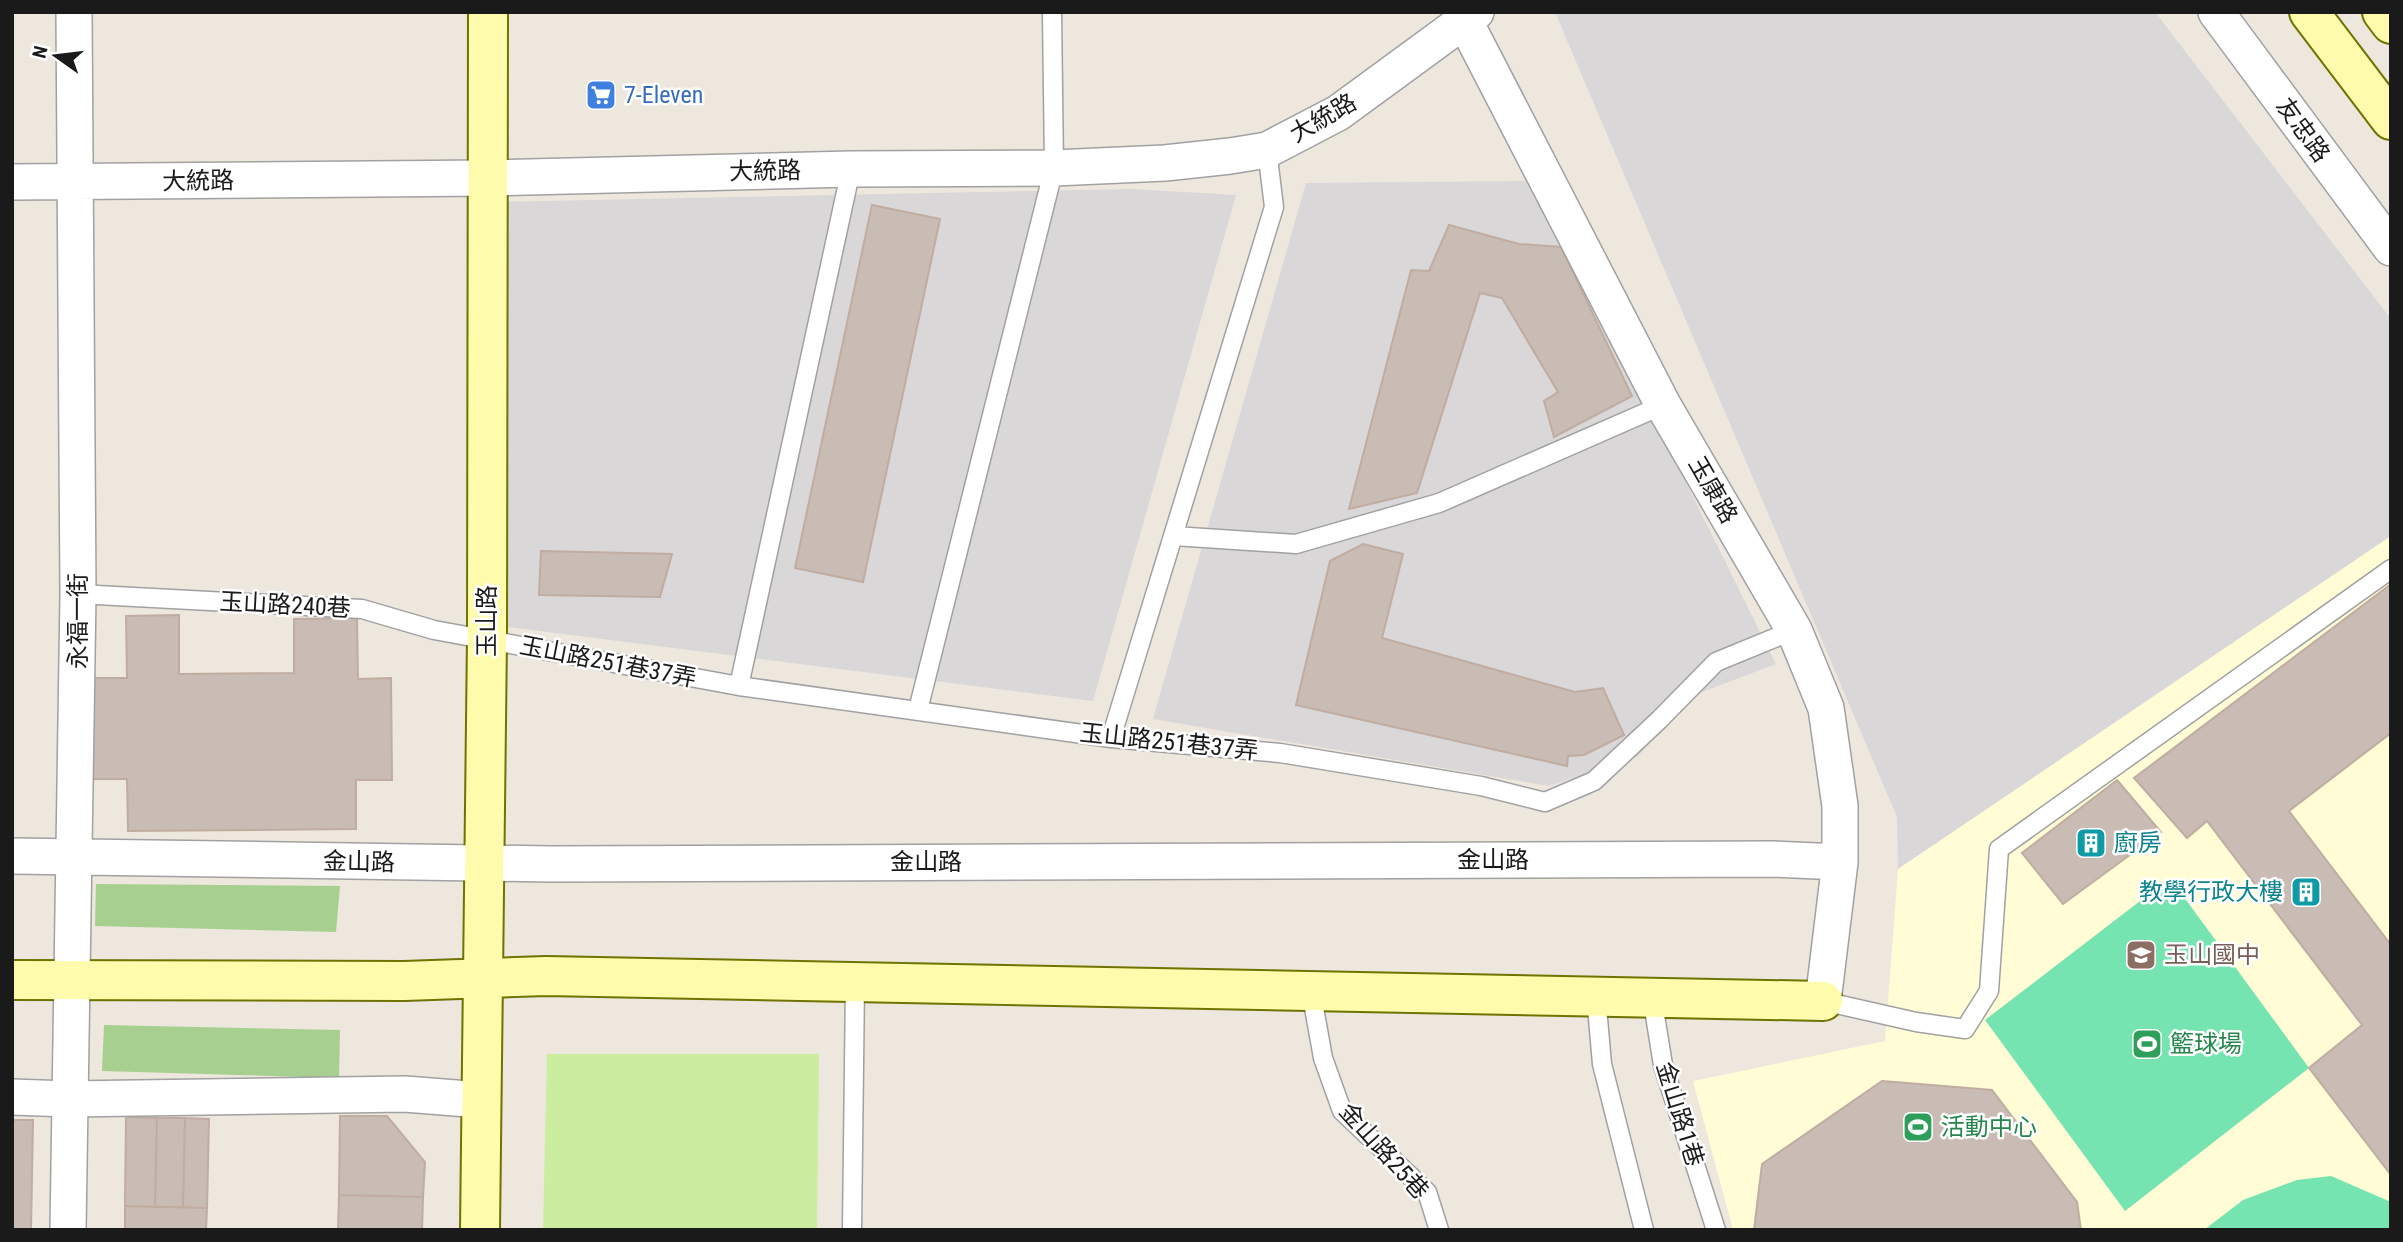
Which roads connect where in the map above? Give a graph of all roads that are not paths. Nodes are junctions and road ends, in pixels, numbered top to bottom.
1 (75, 12) edge
2 (488, 12) edge
3 (1052, 12) edge
4 (2216, 12) edge
5 (2309, 12) edge
6 (2382, 12) edge
7 (1467, 15) edge
8 (2391, 24) edge
9 (2391, 120) edge
10 (1267, 150) junction
11 (1054, 168) junction
12 (851, 169) junction
13 (488, 178) junction
14 (12, 182) edge
15 (75, 183) junction
16 (2391, 248) edge
17 (1663, 405) junction
18 (1174, 536) junction
19 (2391, 569) edge
20 (78, 594) junction
21 (1794, 630) junction
22 (487, 638) junction
23 (739, 686) junction
24 (918, 710) junction
25 (1111, 738) junction
26 (12, 856) edge
27 (75, 857) junction
28 (1840, 862) junction
29 (483, 863) junction
30 (484, 978) junction
31 (12, 980) edge
32 (70, 981) junction
33 (855, 983) junction
34 (1311, 991) junction
35 (1597, 996) junction
36 (1652, 997) junction
37 (1823, 1001) junction
38 (12, 1097) edge
39 (69, 1099) junction
40 (481, 1100) junction
41 (68, 1230) edge
42 (480, 1230) edge
43 (852, 1230) edge
44 (1439, 1230) edge
45 (1644, 1230) edge
46 (1716, 1230) edge

1 - 15 street, 永福一街
2 - 13 street, 玉山路
3 - 11 lane
4 - 16 street, 友忠路
5 - 9 street
6 - 8 street
7 - 10 street, 大統路
7 - 17 street, 玉康路
10 - 11 street, 大統路
10 - 18 lane
11 - 12 street, 大統路
11 - 24 lane
12 - 13 street, 大統路
12 - 23 lane
13 - 15 street, 大統路
13 - 22 street, 玉山路
14 - 15 street, 大統路
15 - 20 street, 永福一街
17 - 18 lane
17 - 21 street, 玉康路
18 - 25 lane
19 - 37 lane
20 - 22 lane, 玉山路240巷
20 - 27 street, 永福一街
21 - 25 lane, 玉山路251巷37弄
21 - 28 street, 玉康路
22 - 23 lane, 玉山路251巷37弄
22 - 29 street, 玉山路
23 - 24 lane, 玉山路251巷37弄
24 - 25 lane, 玉山路251巷37弄
26 - 27 street, 金山路
27 - 29 street, 金山路
27 - 32 street, 永福一街
28 - 29 street, 金山路
28 - 37 street, 玉康路
29 - 30 street, 玉山路
30 - 32 street
30 - 33 street
30 - 40 street, 玉山路
31 - 32 street
32 - 39 street, 永福一街
33 - 34 street
33 - 43 lane
34 - 35 street
34 - 44 lane, 金山路25巷
35 - 36 street
35 - 45 lane
36 - 37 street
36 - 46 lane, 金山路1巷
38 - 39 street
39 - 40 street
39 - 41 street, 永福一街
40 - 42 street, 玉山路

